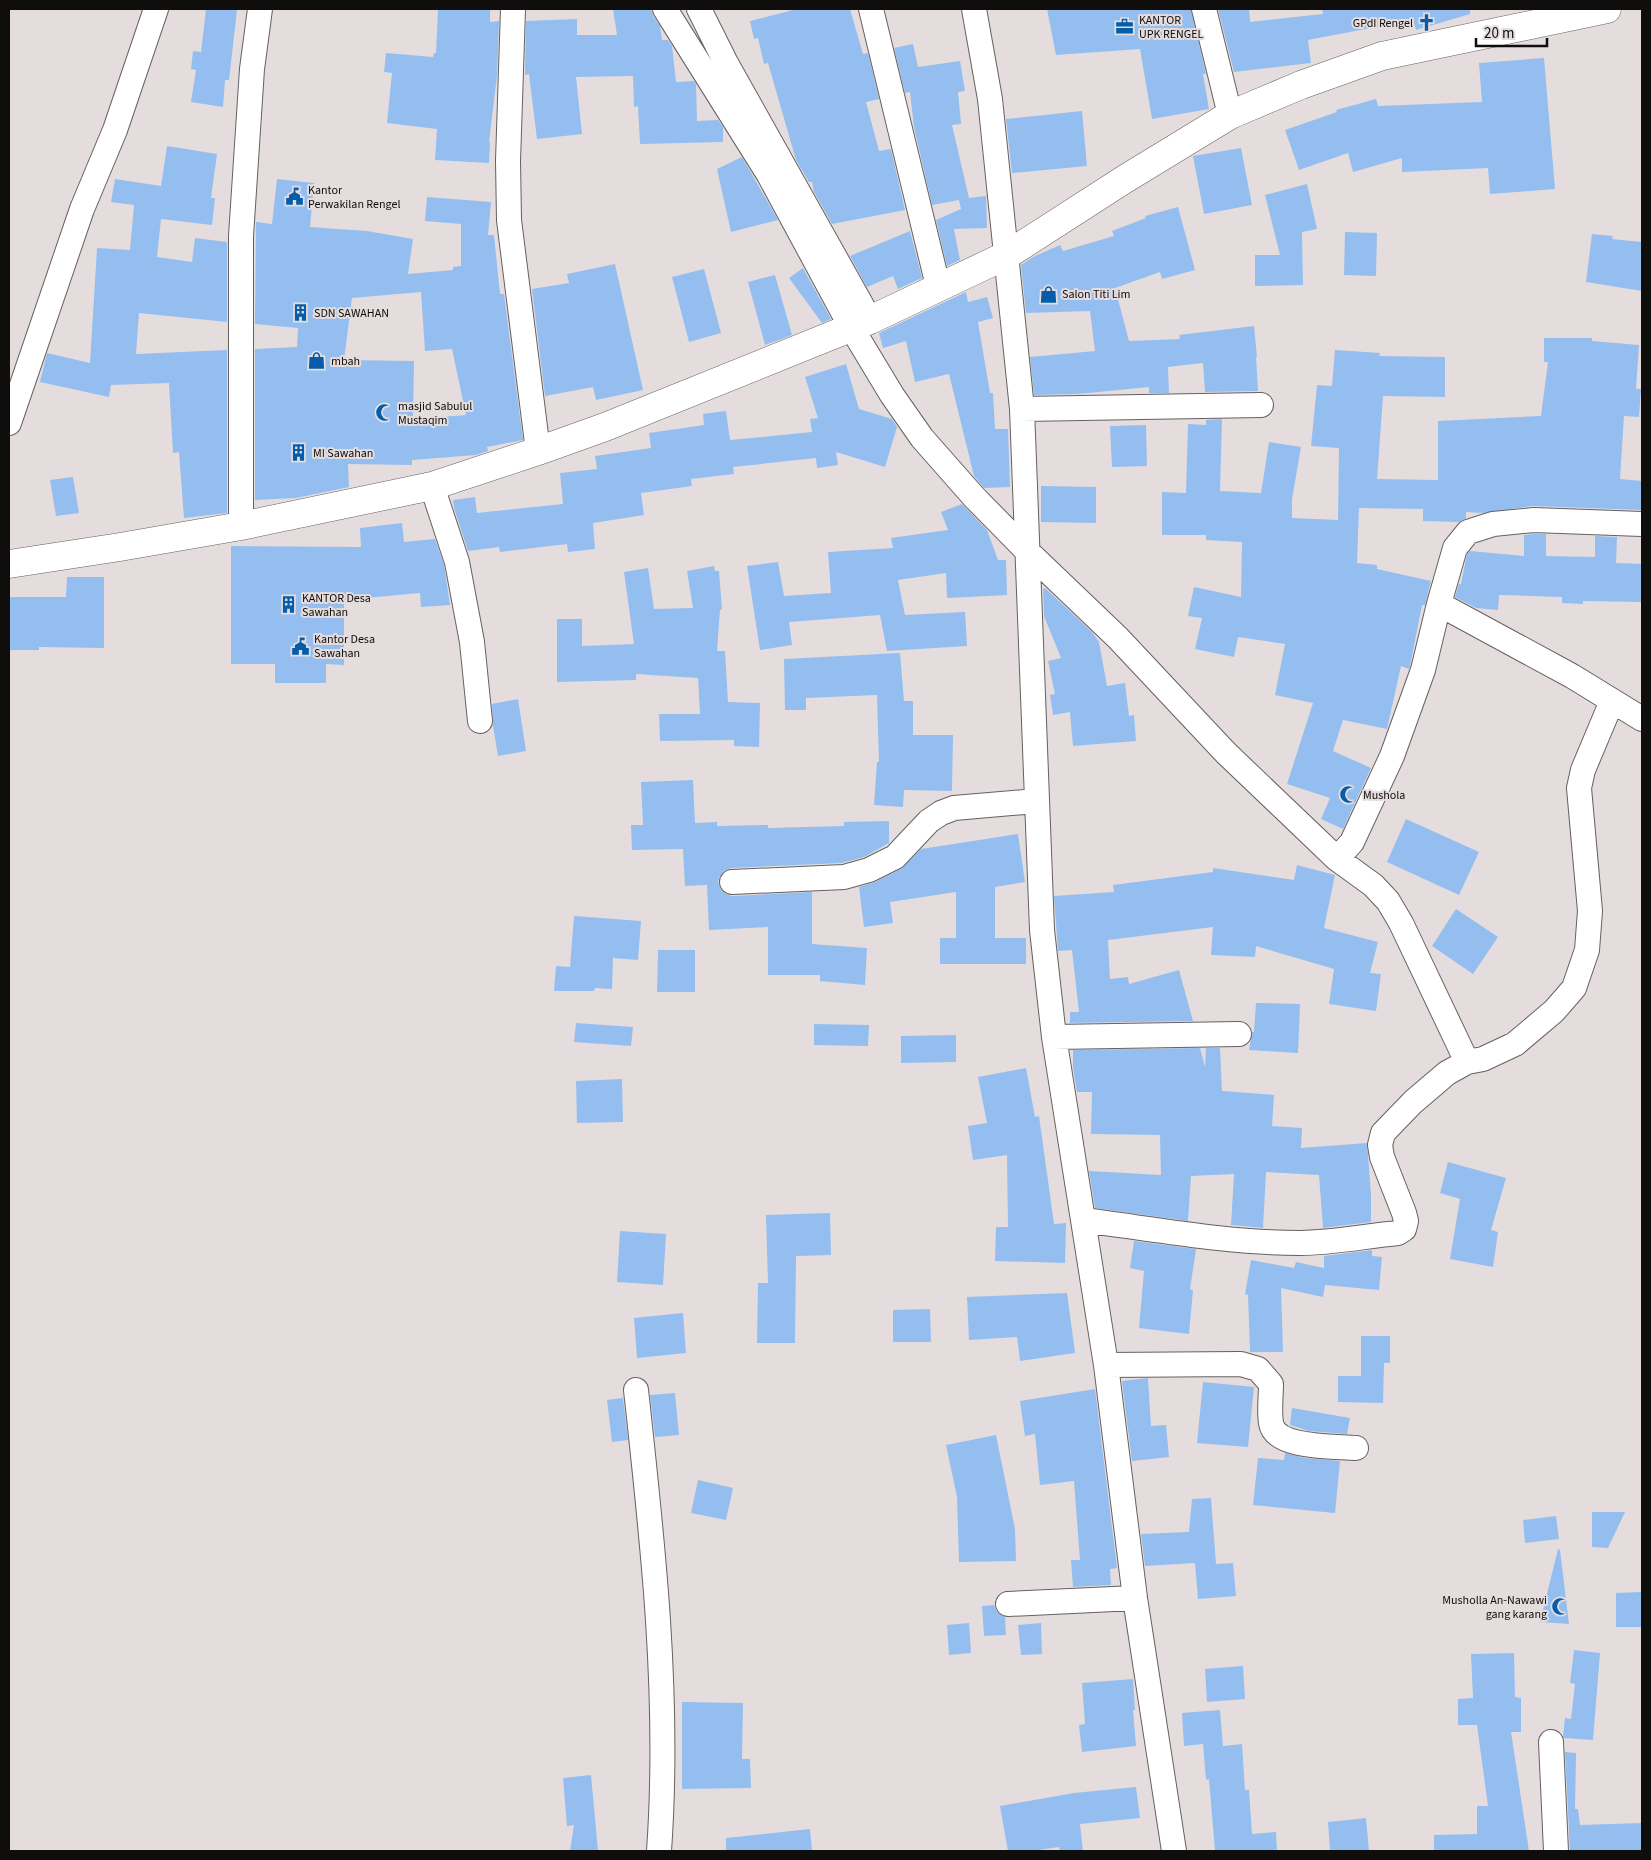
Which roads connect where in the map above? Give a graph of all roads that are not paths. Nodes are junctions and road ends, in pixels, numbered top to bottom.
1 (156, 9) edge
2 (260, 9) edge
3 (513, 9) edge
4 (699, 9) edge
5 (870, 9) edge
6 (974, 9) edge
7 (1204, 9) edge
8 (1606, 9) edge
9 (670, 10) edge
10 (1230, 115) junction
11 (1007, 255) junction
12 (938, 286) junction
13 (860, 324) junction
14 (1261, 405) dead end
15 (1022, 409) junction
16 (9, 423) edge
17 (538, 451) junction
18 (432, 486) junction
19 (1642, 524) edge
20 (242, 526) junction
21 (1026, 543) junction
22 (9, 564) edge
23 (1439, 604) junction
24 (1612, 701) junction
25 (1642, 719) edge
26 (480, 721) dead end
27 (1036, 801) junction
28 (1344, 851) junction
29 (732, 882) dead end
30 (1239, 1034) dead end
31 (1054, 1038) junction
32 (1475, 1061) junction
33 (1083, 1220) junction
34 (1106, 1365) junction
35 (636, 1390) dead end
36 (1356, 1448) dead end
37 (1135, 1598) junction
38 (1008, 1604) dead end
39 (1551, 1742) dead end
40 (659, 1851) edge
41 (1174, 1851) edge
42 (1556, 1851) edge

1 - 16 street
2 - 20 street
3 - 17 street
4 - 13 street
5 - 12 street
6 - 11 street
7 - 10 street
8 - 10 street
9 - 13 street
10 - 11 street
11 - 12 street
11 - 15 street
12 - 13 street
13 - 17 street
13 - 21 street
14 - 15 street
15 - 21 street
17 - 18 street
18 - 20 street
18 - 26 street
19 - 23 street
20 - 22 street
21 - 27 street
21 - 28 street
23 - 24 street
23 - 28 street
24 - 25 street
24 - 32 street
27 - 29 street
27 - 31 street
28 - 32 street
30 - 31 street
31 - 33 street
32 - 33 street
33 - 34 street
34 - 36 street
34 - 37 street
35 - 40 street
37 - 38 street
37 - 41 street
39 - 42 street

